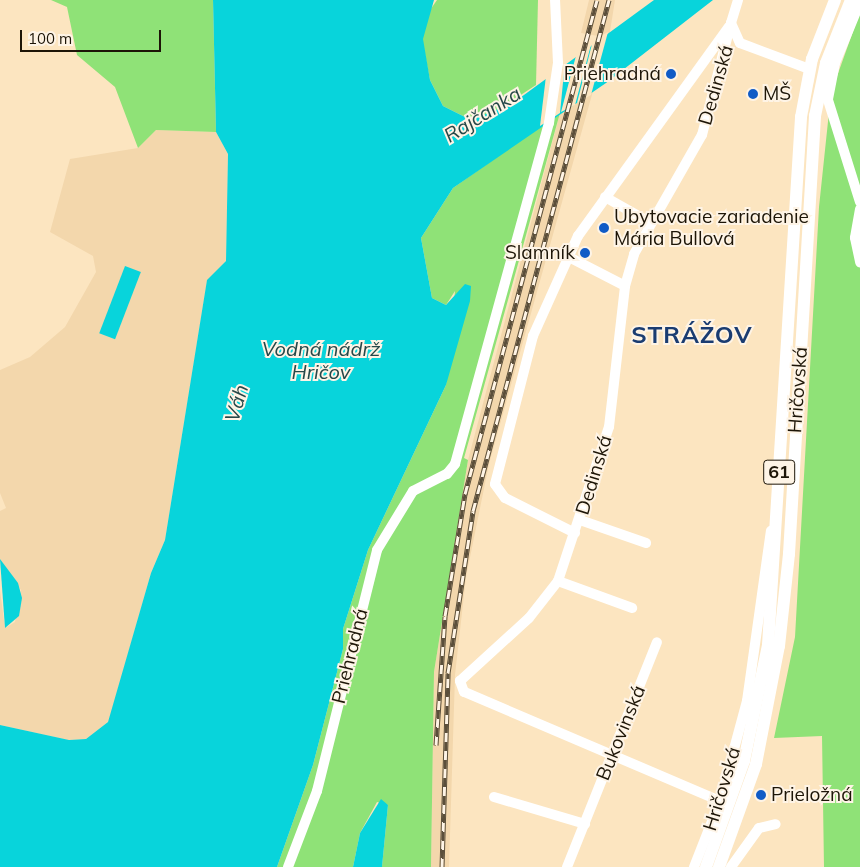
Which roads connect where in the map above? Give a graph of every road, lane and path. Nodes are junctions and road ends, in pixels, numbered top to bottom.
1 (555, 0) edge
2 (738, 0) edge
3 (836, 0) edge
4 (851, 0) edge
5 (860, 2) edge
6 (732, 23) junction
7 (809, 69) junction
8 (605, 196) junction
9 (860, 202) edge
10 (860, 209) edge
11 (649, 222) junction
12 (567, 256) junction
13 (860, 262) edge
14 (625, 286) junction
15 (777, 502) junction
16 (580, 520) junction
17 (575, 533) junction
18 (646, 544) dead end
19 (558, 580) junction
20 (632, 608) dead end
21 (657, 642) dead end
22 (612, 755) junction
23 (494, 797) dead end
24 (720, 801) junction
25 (585, 824) junction
26 (776, 824) dead end
27 (288, 867) edge
28 (566, 867) edge
29 (694, 867) edge
30 (706, 867) edge
31 (719, 867) edge
32 (731, 867) edge

1 - 27 street, Priehradná
2 - 6 street, Dedinská
3 - 7 main road, Hričovská / 61
4 - 31 main road, Hričovská / 61
5 - 9 street
6 - 7 street
6 - 8 street
6 - 11 street, Dedinská
7 - 15 main road, Hričovská / 61
8 - 11 street
8 - 12 street
10 - 13 street
11 - 14 street, Dedinská
12 - 14 street
12 - 17 street
14 - 16 street, Dedinská
15 - 24 street, Hričovská
15 - 30 main road, Hričovská / 61
16 - 17 street, Dedinská
16 - 18 street
17 - 19 street, Dedinská
19 - 20 street
19 - 22 street, Dedinská
21 - 22 street, Bukovinská
22 - 24 street
22 - 25 street, Bukovinská
23 - 25 street
24 - 29 street, Hričovská
25 - 28 street, Bukovinská
26 - 32 street

